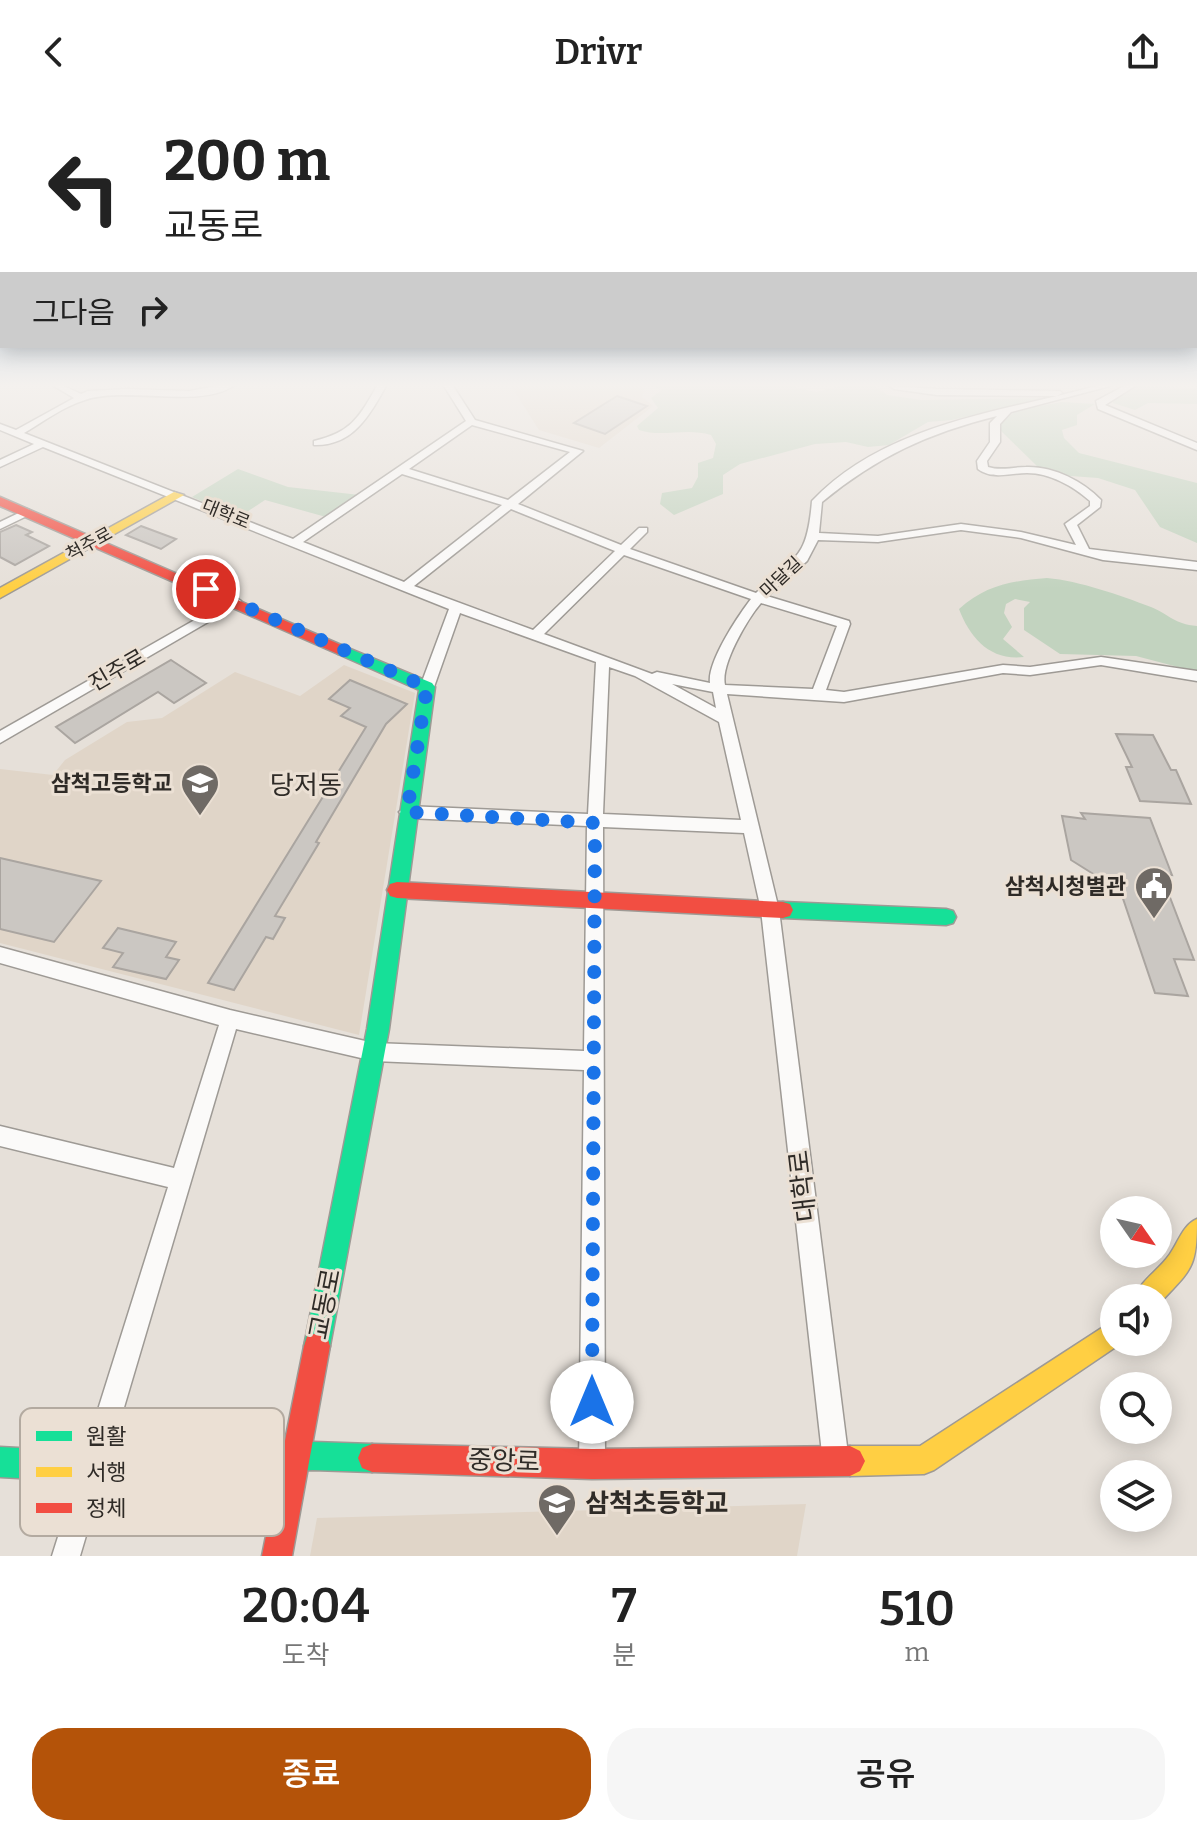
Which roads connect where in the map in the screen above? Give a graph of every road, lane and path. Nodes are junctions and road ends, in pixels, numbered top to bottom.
1 (21, 454) edge
2 (72, 454) edge
3 (425, 454) edge
4 (575, 454) edge
5 (878, 454) edge
6 (987, 454) edge
7 (0, 464) edge
8 (401, 470) junction
9 (178, 495) junction
10 (0, 502) edge
11 (512, 505) junction
12 (27, 512) junction
13 (0, 526) edge
14 (643, 530) dead end
15 (815, 536) junction
16 (94, 541) junction
17 (294, 543) junction
18 (622, 550) junction
19 (1084, 551) junction
20 (1197, 566) edge
21 (406, 586) junction
22 (0, 594) edge
23 (759, 596) junction
24 (235, 601) junction
25 (456, 607) junction
26 (535, 636) junction
27 (603, 661) junction
28 (640, 673) junction
29 (1197, 676) edge
30 (427, 687) junction
31 (719, 689) junction
32 (818, 694) junction
33 (727, 720) junction
34 (0, 738) edge
35 (407, 812) junction
36 (595, 823) junction
37 (751, 827) junction
38 (397, 890) junction
39 (595, 903) junction
40 (770, 910) junction
41 (946, 917) dead end
42 (0, 955) edge
43 (230, 1019) junction
44 (374, 1052) junction
45 (594, 1061) junction
46 (0, 1136) edge
47 (181, 1180) junction
48 (1197, 1232) edge
49 (1160, 1284) edge
50 (1100, 1342) edge
51 (111, 1408) edge
52 (296, 1458) junction
53 (284, 1459) edge
54 (0, 1462) edge
55 (20, 1463) edge
56 (836, 1463) junction
57 (592, 1464) junction
58 (284, 1520) edge
59 (72, 1536) edge
60 (281, 1536) edge
61 (66, 1556) edge
62 (277, 1556) edge

1 - 7 street
2 - 9 street, 대학로
3 - 8 street
4 - 11 street
5 - 15 street, 마달길
6 - 19 street
8 - 11 street
8 - 17 street
9 - 16 street, 척주로
9 - 17 street, 대학로
10 - 12 street
11 - 18 street
11 - 21 street
12 - 13 street
12 - 16 street
14 - 18 street
15 - 19 street
15 - 23 street, 마달길
16 - 22 street, 척주로
16 - 24 street
17 - 21 street, 대학로
18 - 23 street
18 - 26 street
19 - 20 street
21 - 25 street, 대학로
23 - 31 street, 마달길
23 - 32 street
24 - 30 street
24 - 34 street, 진주로
25 - 26 street, 대학로
25 - 30 street, 교동로
26 - 27 street, 대학로
27 - 28 street, 대학로
27 - 36 street
28 - 31 street, 대학로
28 - 33 street, 대학로
29 - 32 street, 대학로
30 - 35 street, 교동로
31 - 32 street, 대학로
31 - 33 street, 마달길
33 - 37 street, 대학로
35 - 36 street
35 - 38 street, 교동로
36 - 37 street
36 - 39 street
37 - 40 street, 대학로
38 - 39 street
38 - 44 street, 교동로
39 - 40 street
39 - 45 street
40 - 41 street
40 - 56 street, 대학로
42 - 43 street
43 - 44 street
43 - 47 street
44 - 45 street
44 - 52 street, 교동로
45 - 57 street
46 - 47 street
47 - 51 street
48 - 49 street
50 - 56 street, 중앙로
52 - 53 street, 중앙로
52 - 57 street, 중앙로
52 - 58 street, 교동로
54 - 55 street, 중앙로
56 - 57 street, 중앙로
59 - 61 street
60 - 62 street, 교동로

